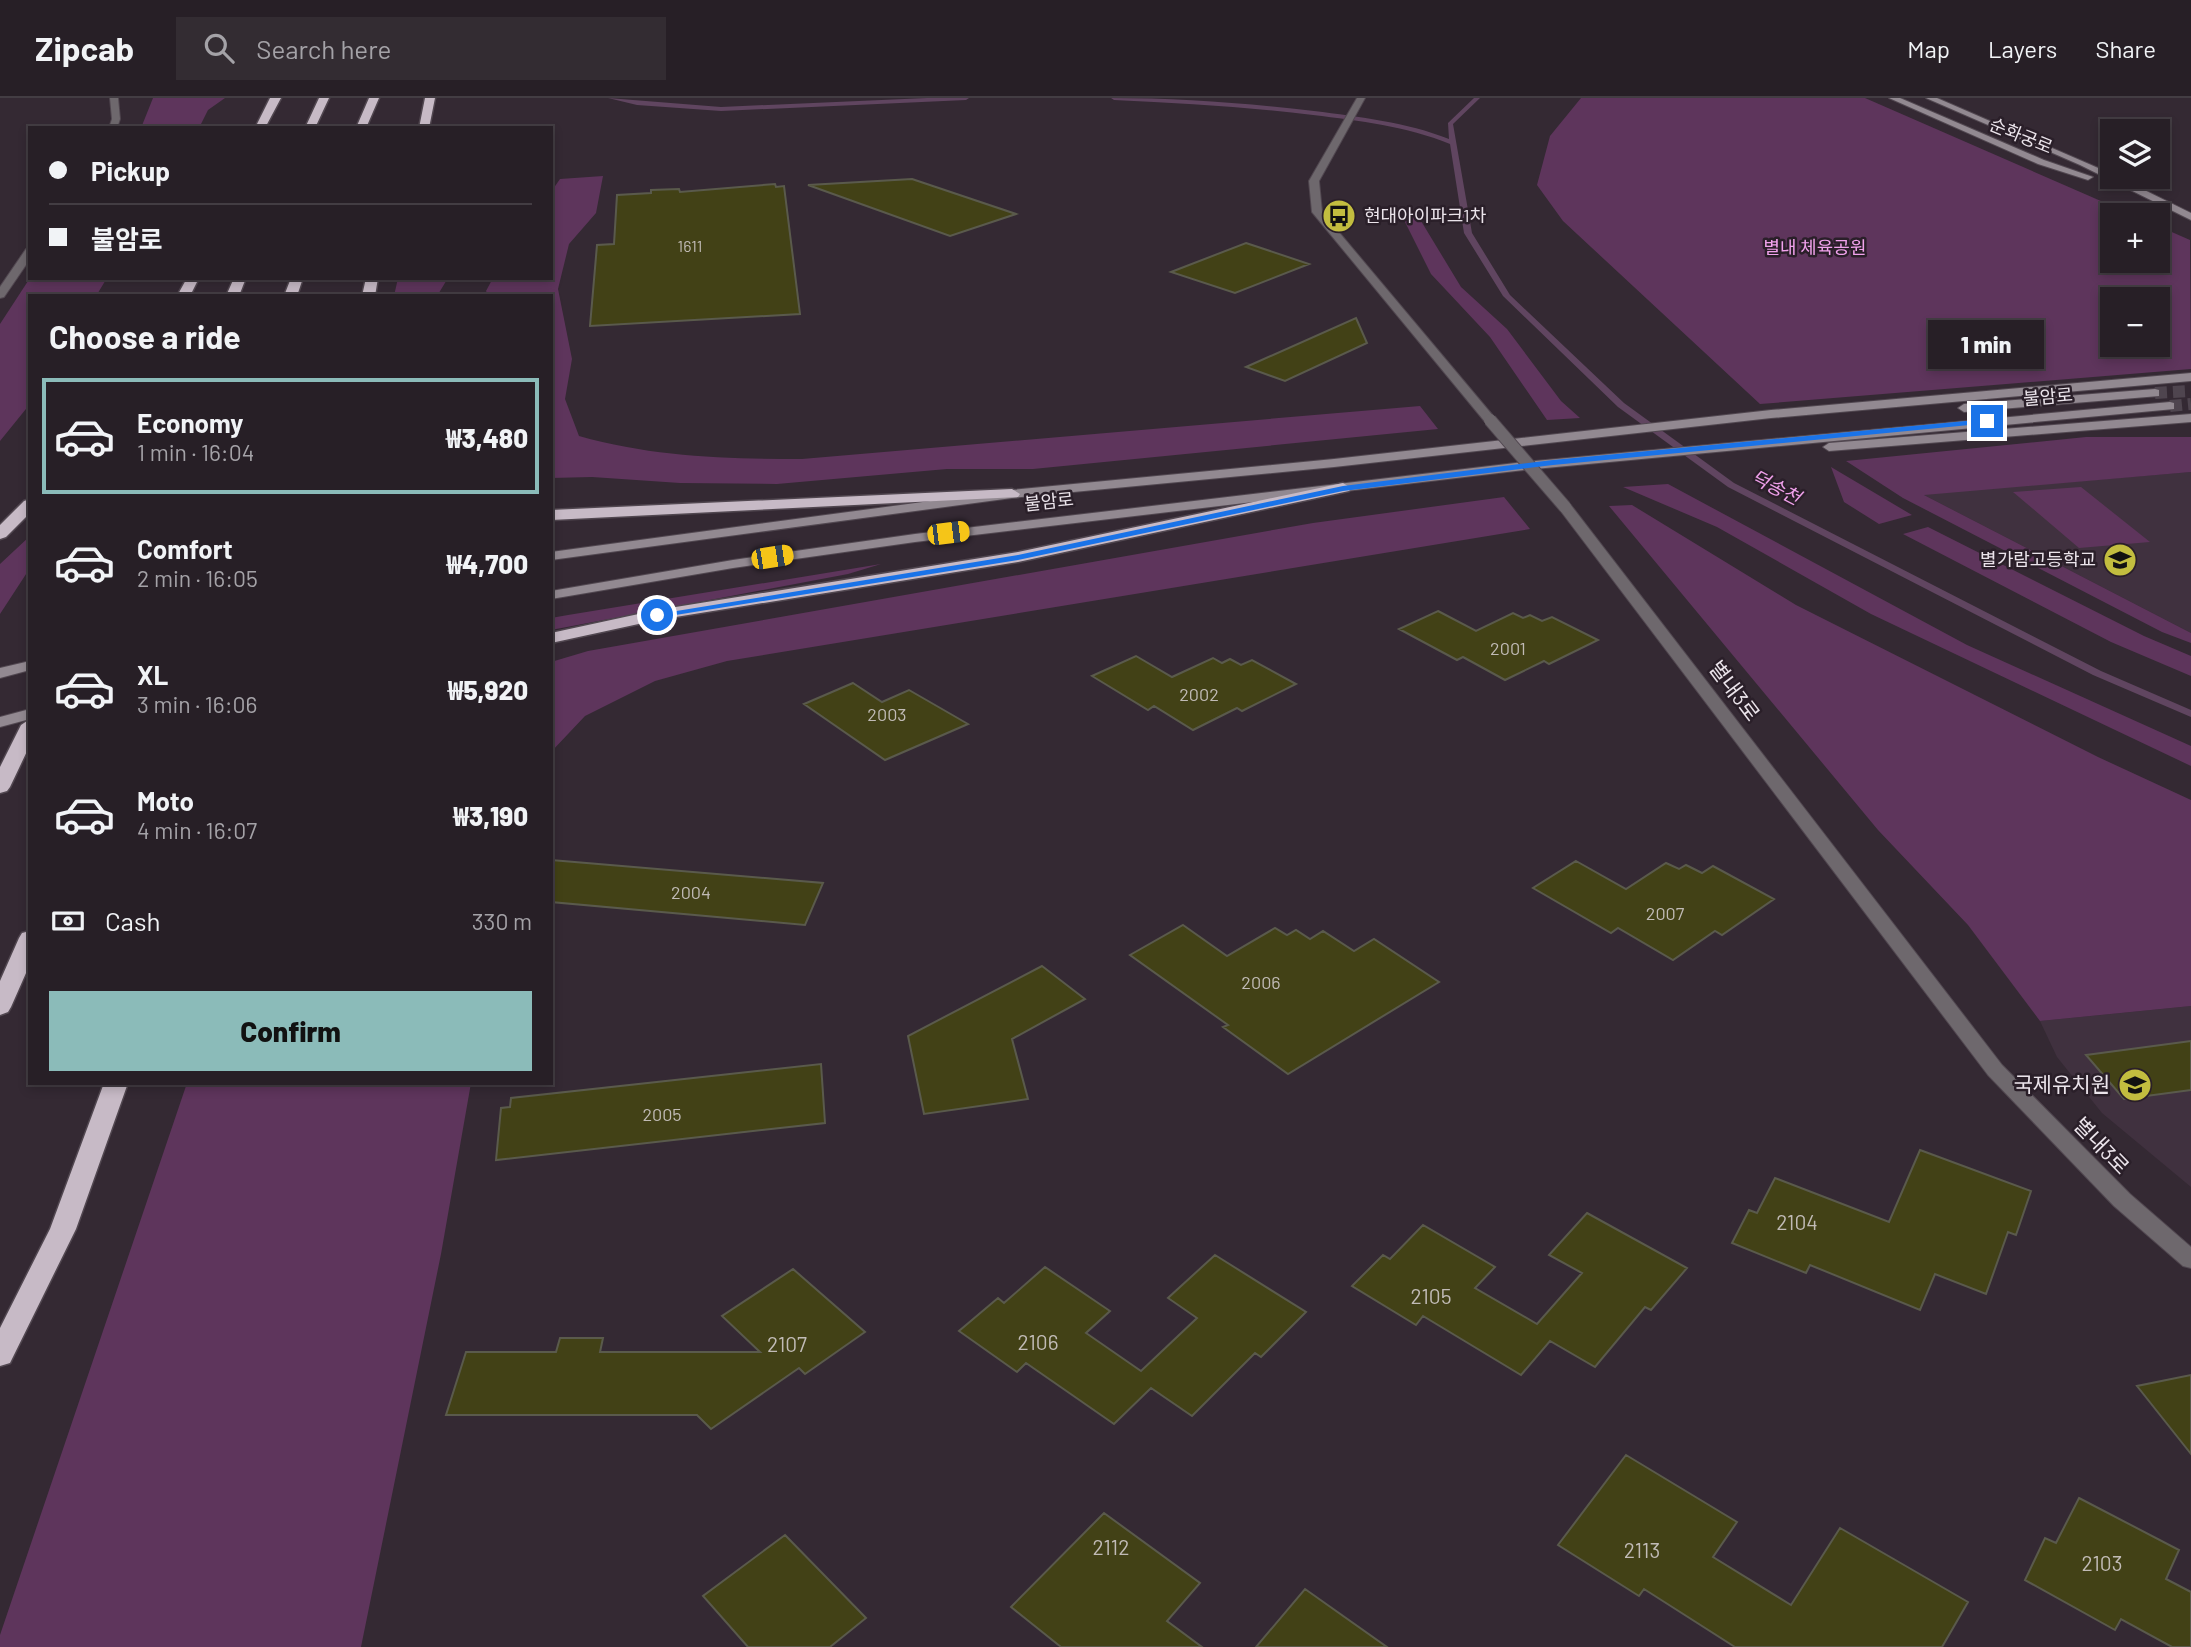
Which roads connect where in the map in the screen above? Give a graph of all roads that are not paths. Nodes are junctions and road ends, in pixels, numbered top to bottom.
1 (114, 98) edge
2 (276, 98) edge
3 (324, 98) edge
4 (374, 98) edge
5 (430, 98) edge
6 (1361, 98) edge
7 (1894, 98) edge
8 (1930, 98) edge
9 (113, 126) edge
10 (261, 126) edge
11 (311, 126) edge
12 (362, 126) edge
13 (425, 126) edge
14 (2141, 193) junction
15 (2191, 217) edge
16 (28, 254) edge
17 (1, 291) edge
18 (2191, 376) edge
19 (2147, 379) junction
20 (2191, 384) edge
21 (2155, 393) tunnel mouth
22 (2171, 406) tunnel mouth
23 (2191, 418) edge
24 (1535, 442) junction
25 (1553, 463) junction
26 (1343, 488) junction
27 (1012, 494) junction
28 (28, 506) edge
29 (553, 515) edge
30 (0, 534) edge
31 (553, 556) edge
32 (553, 595) edge
33 (553, 638) edge
34 (28, 666) edge
35 (0, 673) edge
36 (28, 715) edge
37 (0, 722) edge
38 (28, 729) edge
39 (0, 788) edge
40 (28, 942) edge
41 (0, 1007) edge
42 (115, 1085) edge
43 (2191, 1260) edge
44 (0, 1355) edge

1 - 9 street
2 - 10 highway
3 - 11 highway
4 - 12 highway
5 - 13 highway
6 - 43 street, 별내3로, bridge
7 - 14 street, 순화궁로
8 - 14 street, 순화궁로
14 - 15 street, 순화궁로
16 - 17 street
18 - 19 street
19 - 20 street
19 - 24 street
21 - 24 street, 불암로
22 - 25 street, 불암로
23 - 25 street
24 - 27 street, 불암로
25 - 26 street, 불암로
26 - 32 street, 불암로
26 - 33 highway
27 - 29 highway
27 - 31 street, 불암로
28 - 30 highway
34 - 35 street
36 - 37 street
38 - 39 highway
40 - 41 highway
42 - 44 highway

